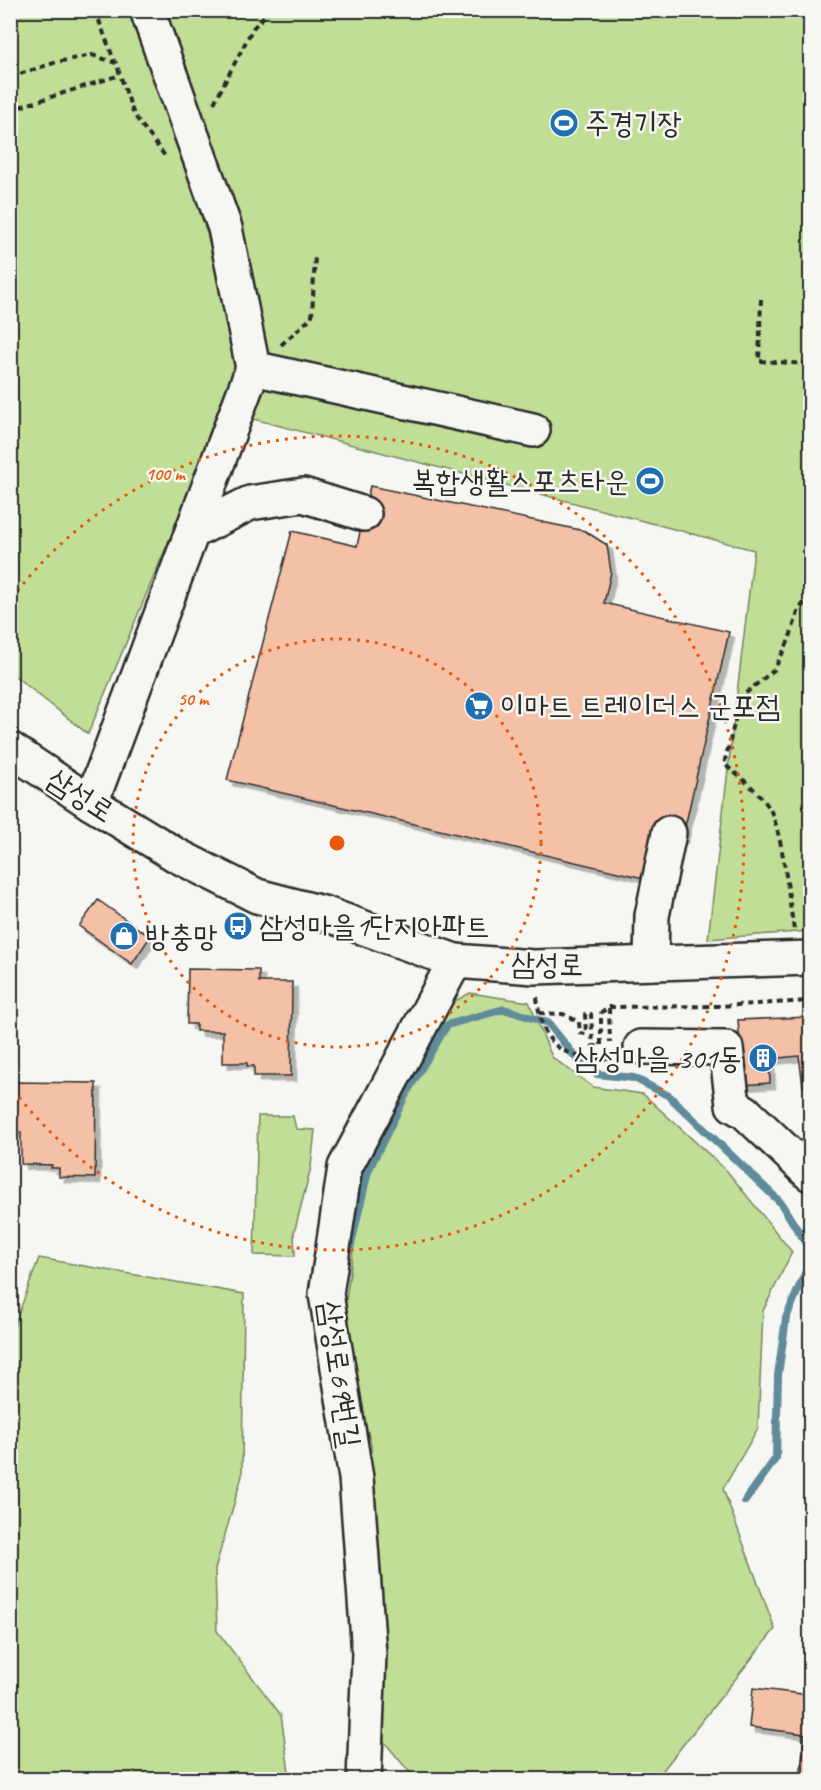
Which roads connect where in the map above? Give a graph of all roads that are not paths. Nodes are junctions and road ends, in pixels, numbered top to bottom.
1 (147, 10) edge
2 (253, 368) junction
3 (533, 430) dead end
4 (364, 514) dead end
5 (192, 532) junction
6 (10, 749) edge
7 (91, 803) junction
8 (669, 833) dead end
9 (803, 959) edge
10 (455, 961) junction
11 (651, 963) junction
12 (641, 1047) dead end
13 (810, 1174) edge
14 (364, 1779) edge

1 - 2 street
2 - 3 street
2 - 5 street
4 - 5 street
5 - 7 street
6 - 7 street, 삼성로
7 - 10 street, 삼성로
8 - 11 street
9 - 11 street, 삼성로
10 - 11 street, 삼성로
10 - 14 street, 삼성로69번길
12 - 13 street

